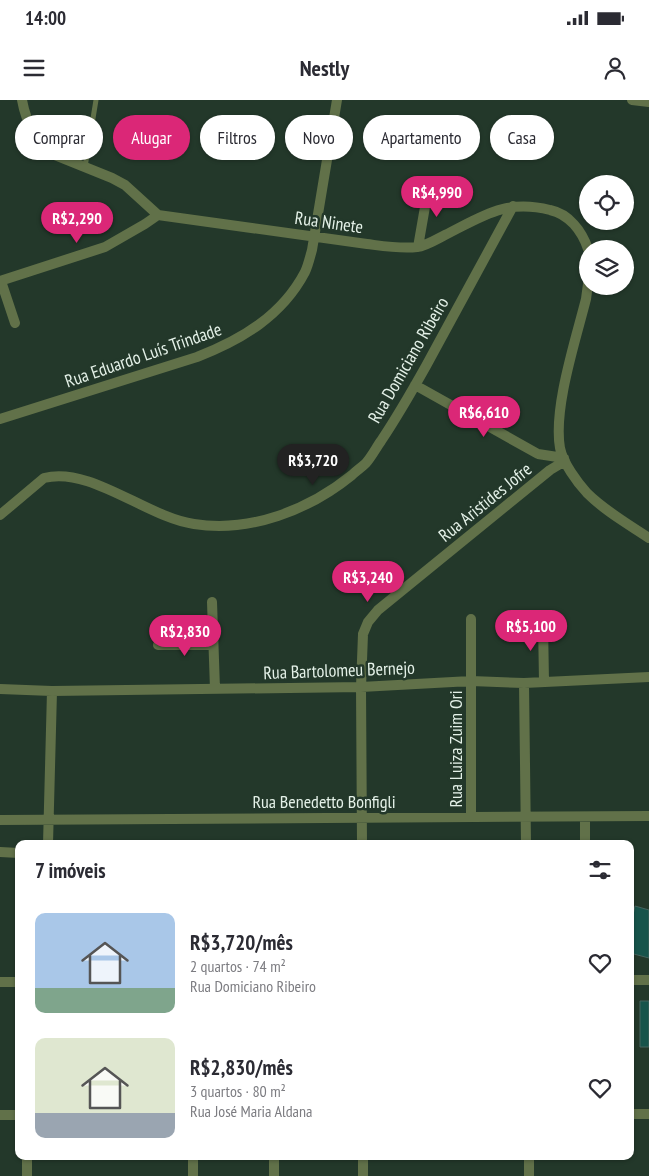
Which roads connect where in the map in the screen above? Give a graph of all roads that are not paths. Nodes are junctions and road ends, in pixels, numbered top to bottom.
1 (22, 100) edge
2 (96, 100) edge
3 (337, 100) edge
4 (632, 100) edge
5 (649, 102) edge
6 (85, 167) junction
7 (429, 184) dead end
8 (513, 206) junction
9 (158, 215) junction
10 (313, 236) junction
11 (584, 240) edge
12 (418, 247) junction
13 (0, 281) edge
14 (587, 295) edge
15 (15, 323) dead end
16 (415, 385) junction
17 (0, 419) edge
18 (565, 460) junction
19 (0, 515) edge
20 (649, 538) edge
21 (212, 602) dead end
22 (471, 619) dead end
23 (543, 622) dead end
24 (158, 644) dead end
25 (213, 645) junction
26 (649, 677) edge
27 (471, 681) junction
28 (544, 682) junction
29 (524, 683) junction
30 (361, 687) junction
31 (0, 689) edge
32 (215, 689) junction
33 (52, 691) junction
34 (649, 816) edge
35 (362, 817) junction
36 (471, 817) junction
37 (525, 817) junction
38 (585, 817) junction
39 (0, 820) edge
40 (48, 820) junction
41 (48, 840) edge
42 (362, 840) edge
43 (526, 840) edge
44 (585, 840) edge
45 (0, 852) edge
46 (15, 853) edge
47 (634, 980) edge
48 (649, 980) edge
49 (0, 982) edge
50 (15, 982) edge
51 (634, 1114) edge
52 (649, 1114) edge
53 (0, 1115) edge
54 (15, 1115) edge
55 (27, 1160) edge
56 (193, 1160) edge
57 (274, 1160) edge
58 (363, 1160) edge
59 (529, 1160) edge
60 (27, 1176) edge
61 (193, 1176) edge
62 (274, 1176) edge
63 (363, 1176) edge
64 (529, 1176) edge

1 - 6 street
2 - 6 lane
3 - 10 street, Rua Eduardo Luís Trindade
4 - 5 street
6 - 9 street
7 - 12 street
8 - 11 street, Rua Ninete
8 - 12 street, Rua Ninete
8 - 16 street, Rua Domiciano Ribeiro
9 - 10 street, Rua Ninete
9 - 13 street
10 - 12 street, Rua Ninete
10 - 17 street, Rua Eduardo Luís Trindade
13 - 15 street
14 - 18 street
16 - 18 street
16 - 19 street, Rua Domiciano Ribeiro
18 - 20 street
18 - 30 street, Rua Aristides Jofre
21 - 25 street
22 - 27 street, Rua Luiza Zuim Ori
23 - 28 street
24 - 25 street
25 - 32 street
26 - 28 street, Rua Bartolomeu Bernejo
27 - 29 street, Rua Bartolomeu Bernejo
27 - 30 street, Rua Bartolomeu Bernejo
27 - 36 street, Rua Luiza Zuim Ori
28 - 29 street, Rua Bartolomeu Bernejo
29 - 37 street
30 - 32 street, Rua Bartolomeu Bernejo
30 - 35 street, Rua Aristides Jofre
31 - 33 street, Rua Bartolomeu Bernejo
32 - 33 street, Rua Bartolomeu Bernejo
33 - 40 street
34 - 38 street, Rua Benedetto Bonfigli
35 - 36 street, Rua Benedetto Bonfigli
35 - 40 street, Rua Benedetto Bonfigli
35 - 42 street, Rua Aristides Jofre
36 - 37 street, Rua Benedetto Bonfigli
37 - 38 street, Rua Benedetto Bonfigli
37 - 43 street
38 - 44 street
39 - 40 street, Rua Benedetto Bonfigli
40 - 41 street
45 - 46 street
47 - 48 street
49 - 50 street
51 - 52 street
53 - 54 street
55 - 60 street
56 - 61 street
57 - 62 street
58 - 63 street
59 - 64 street

